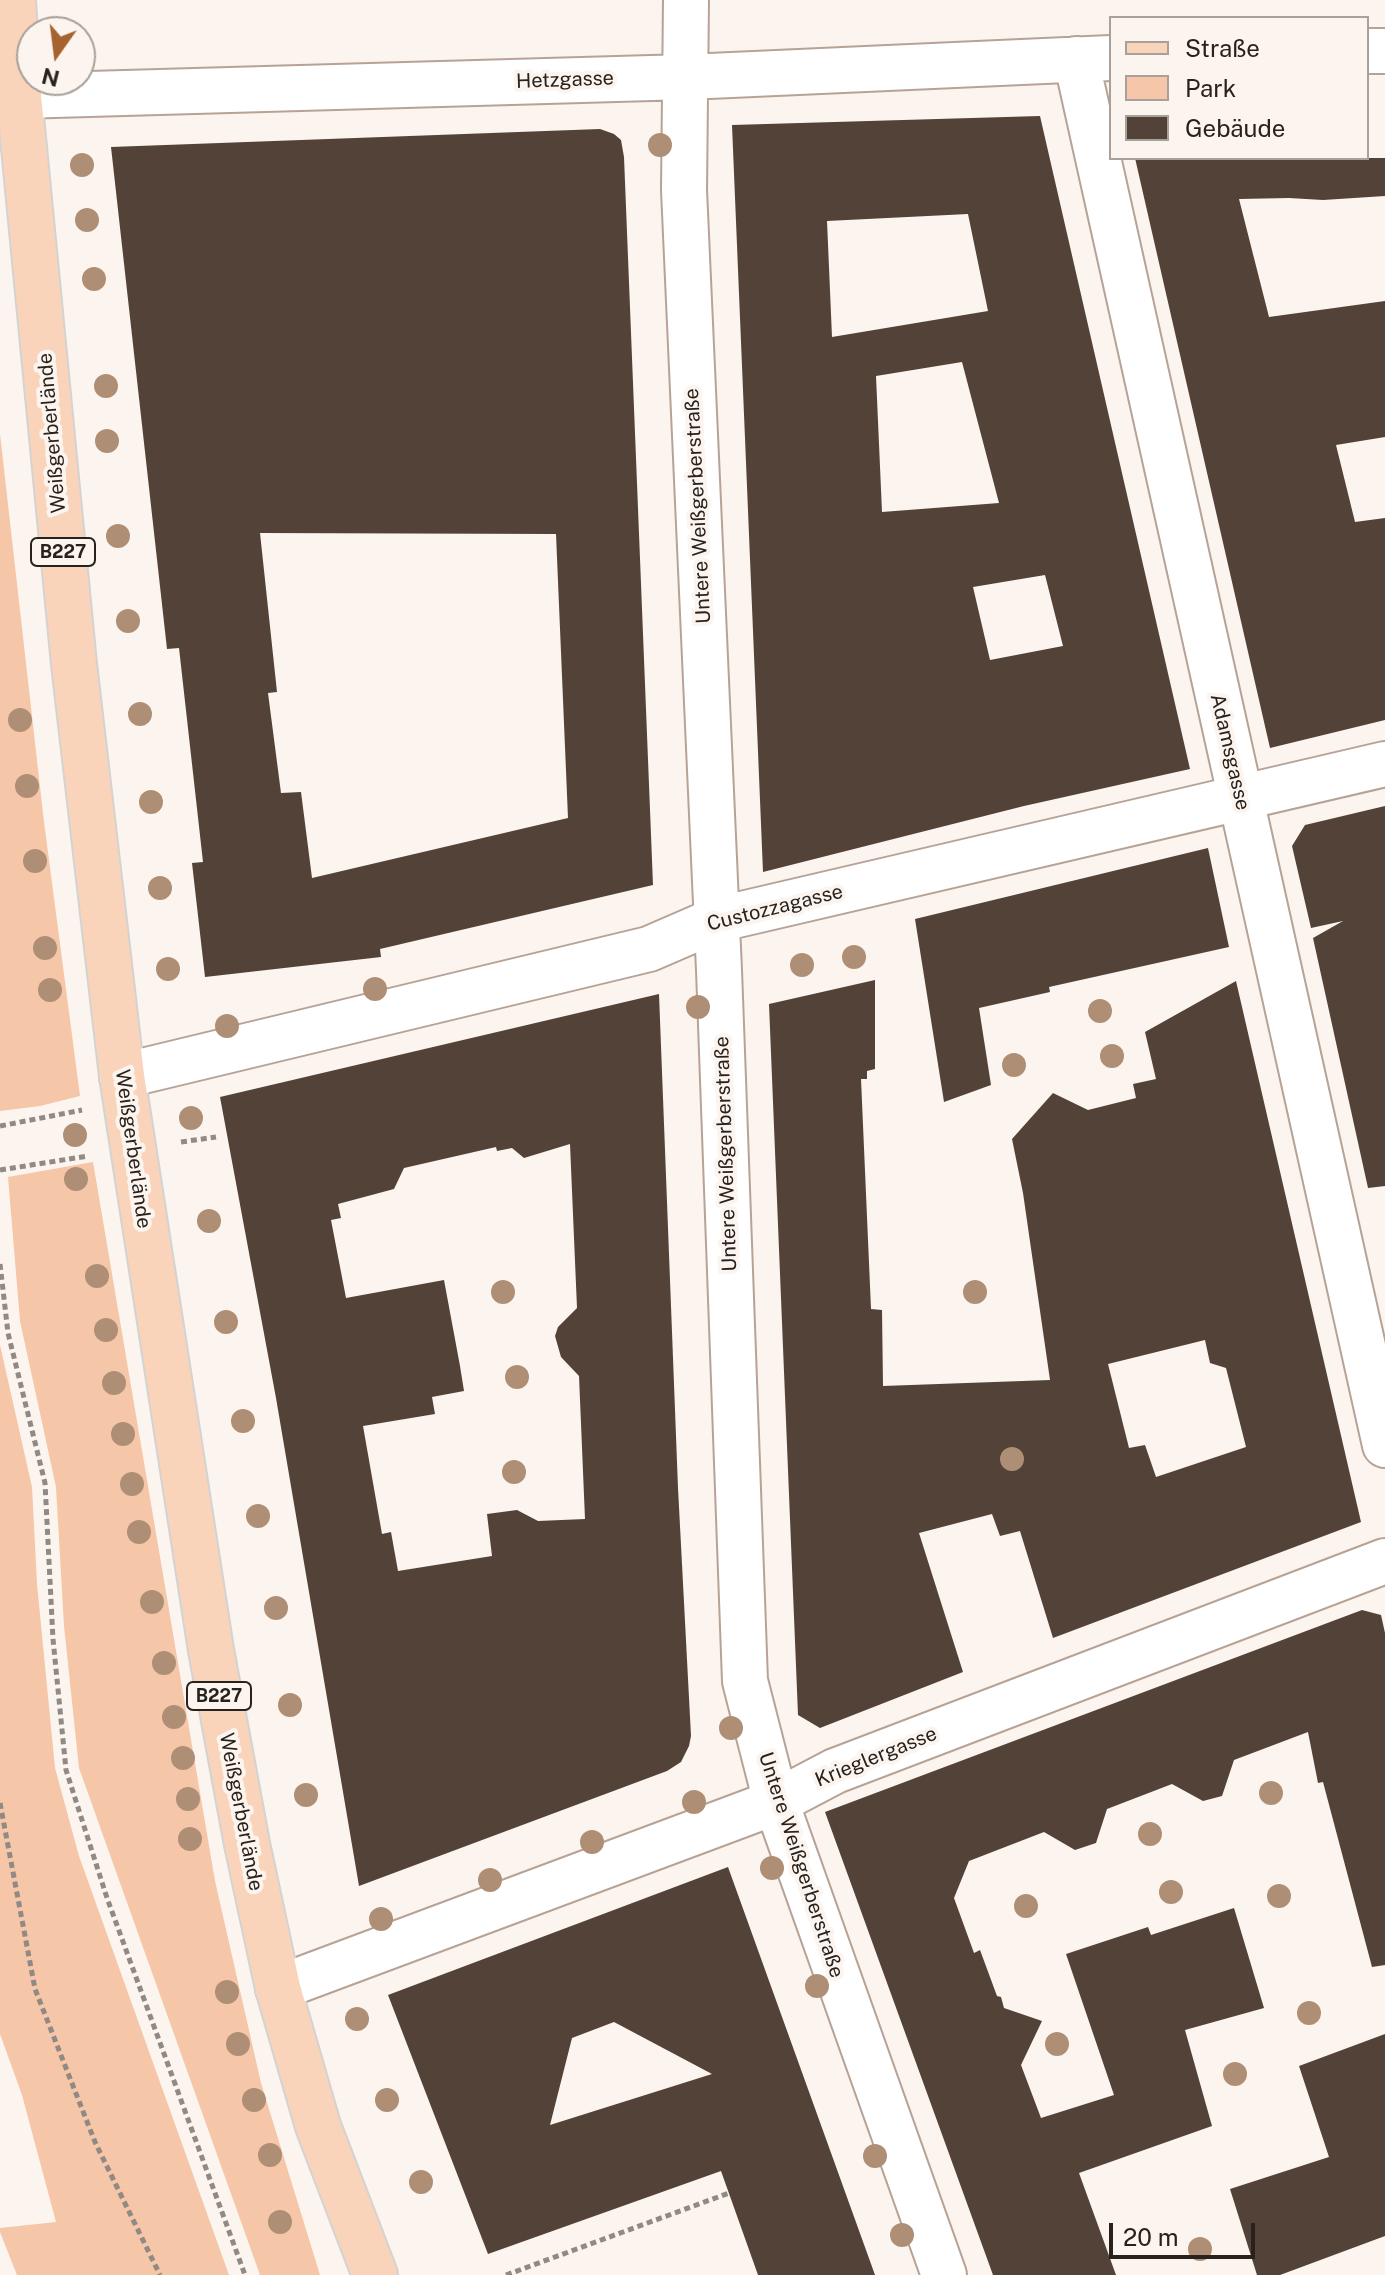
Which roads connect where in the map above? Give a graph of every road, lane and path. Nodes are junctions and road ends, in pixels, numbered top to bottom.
1 (13, 0) edge
2 (686, 0) edge
3 (16, 48) edge
4 (1093, 58) edge
5 (687, 77) junction
6 (96, 94) edge
7 (19, 96) edge
8 (1109, 138) edge
9 (1113, 160) edge
10 (1385, 764) edge
11 (1241, 798) junction
12 (716, 920) junction
13 (123, 1089) junction
14 (0, 1126) edge
15 (93, 1156) dead end
16 (0, 1170) edge
17 (0, 1264) edge
18 (1385, 1445) edge
19 (1385, 1561) edge
20 (776, 1802) junction
21 (0, 1803) edge
22 (278, 1988) junction
23 (729, 2193) dead end
24 (160, 2275) edge
25 (245, 2275) edge
26 (375, 2275) edge
27 (506, 2275) edge
28 (944, 2275) edge

1 - 3 main road, Weißgerberlände / B227
2 - 5 street, Untere Weißgerberstraße
4 - 5 street, Hetzgasse
4 - 8 street, Adamsgasse
5 - 6 street, Hetzgasse
5 - 12 street, Untere Weißgerberstraße
7 - 13 main road, Weißgerberlände / B227
9 - 11 street, Adamsgasse
10 - 11 street, Custozzagasse
11 - 12 street, Custozzagasse
11 - 18 street, Adamsgasse
12 - 13 street, Custozzagasse
12 - 20 street, Untere Weißgerberstraße
13 - 14 path
13 - 22 main road, Weißgerberlände / B227
15 - 16 path
17 - 25 path
19 - 20 street, Krieglergasse
20 - 22 street, Krieglergasse
20 - 28 street, Untere Weißgerberstraße
21 - 24 path
22 - 26 main road, Weißgerberlände / B227
23 - 27 path

